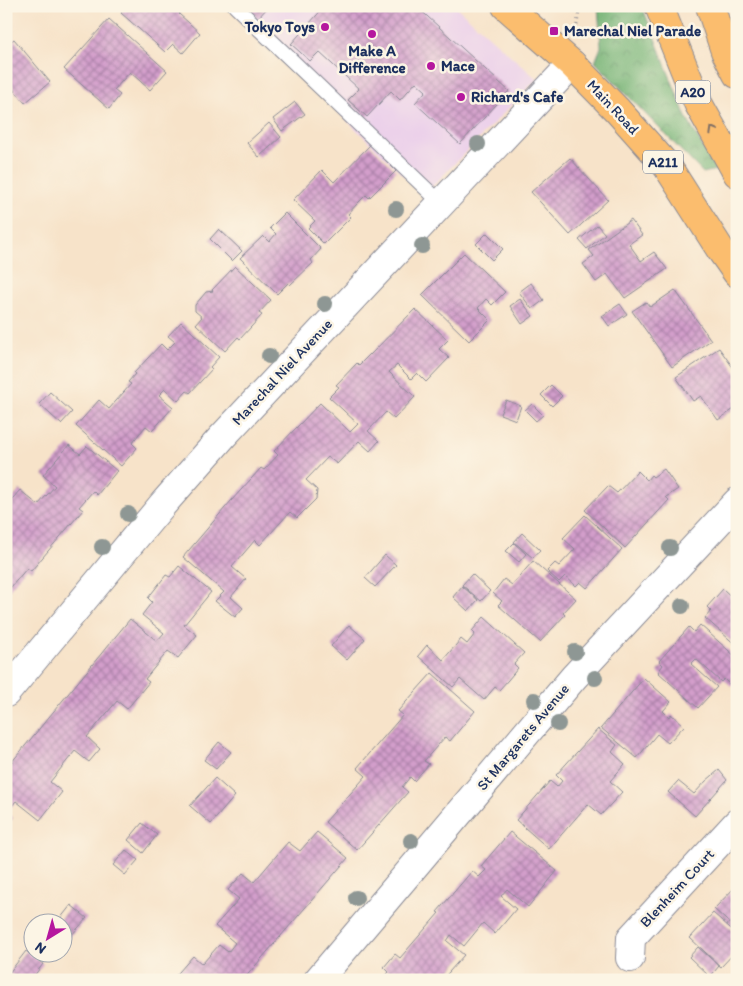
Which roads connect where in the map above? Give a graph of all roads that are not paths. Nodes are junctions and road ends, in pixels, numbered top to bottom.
1 (235, 6) edge
2 (506, 6) edge
3 (659, 6) edge
4 (710, 6) edge
5 (572, 64) junction
6 (737, 74) edge
7 (737, 172) edge
8 (441, 203) junction
9 (737, 273) edge
10 (737, 502) edge
11 (6, 693) edge
12 (737, 823) edge
13 (630, 958) dead end
14 (318, 980) edge

1 - 8 lane
2 - 5 main road, Main Road / A211
7 -> 3 main road, A20
4 - 6 main road
5 - 8 street, Marechal Niel Avenue
5 - 9 main road, Main Road / A211
8 - 11 street, Marechal Niel Avenue
10 - 14 street, St Margarets Avenue
12 - 13 street, Blenheim Court

